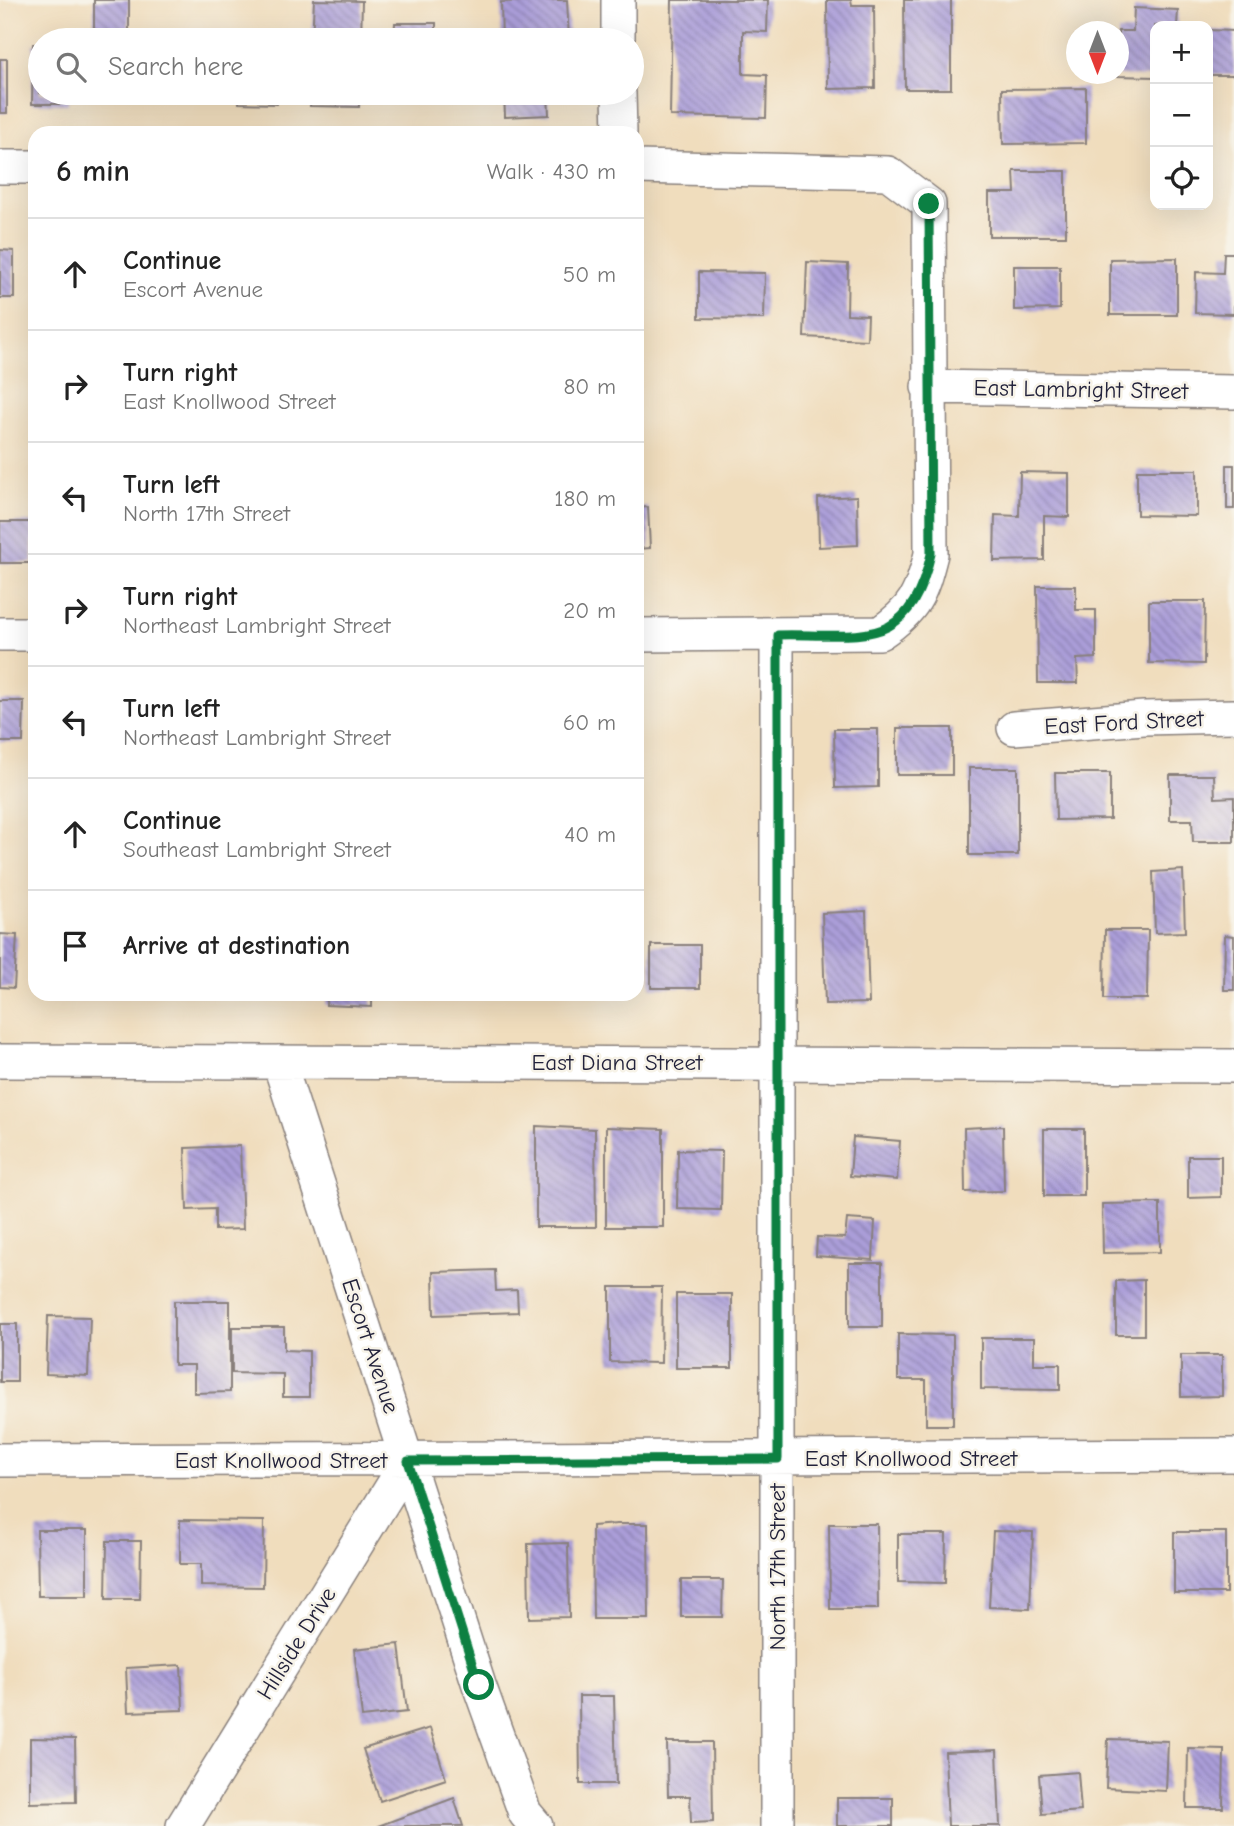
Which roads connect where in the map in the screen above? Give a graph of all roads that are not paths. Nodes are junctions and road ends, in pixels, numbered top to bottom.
1 (618, 0) edge
2 (618, 28) edge
3 (619, 105) edge
4 (620, 126) edge
5 (0, 167) edge
6 (28, 167) edge
7 (644, 167) edge
8 (929, 387) junction
9 (1234, 392) edge
10 (0, 634) edge
11 (28, 634) edge
12 (644, 635) edge
13 (778, 635) junction
14 (1234, 716) edge
15 (1014, 728) dead end
16 (0, 1061) edge
17 (279, 1062) junction
18 (778, 1062) junction
19 (1234, 1066) edge
20 (1234, 1455) edge
21 (778, 1459) junction
22 (0, 1460) edge
23 (408, 1461) junction
24 (183, 1826) edge
25 (536, 1826) edge
26 (777, 1826) edge

1 - 2 street
3 - 4 street
5 - 6 street
7 - 8 street
8 - 9 street, East Lambright Street
8 - 13 street
10 - 11 street
12 - 13 street
13 - 18 street, North 17th Street
14 - 15 street, East Ford Street
16 - 17 street, East Diana Street
17 - 18 street, East Diana Street
17 - 23 street, Escort Avenue
18 - 19 street, East Diana Street
18 - 21 street, North 17th Street
20 - 21 street, East Knollwood Street
21 - 23 street, East Knollwood Street
21 - 26 street, North 17th Street
22 - 23 street, East Knollwood Street
23 - 24 street, Hillside Drive
23 - 25 street, Escort Avenue

